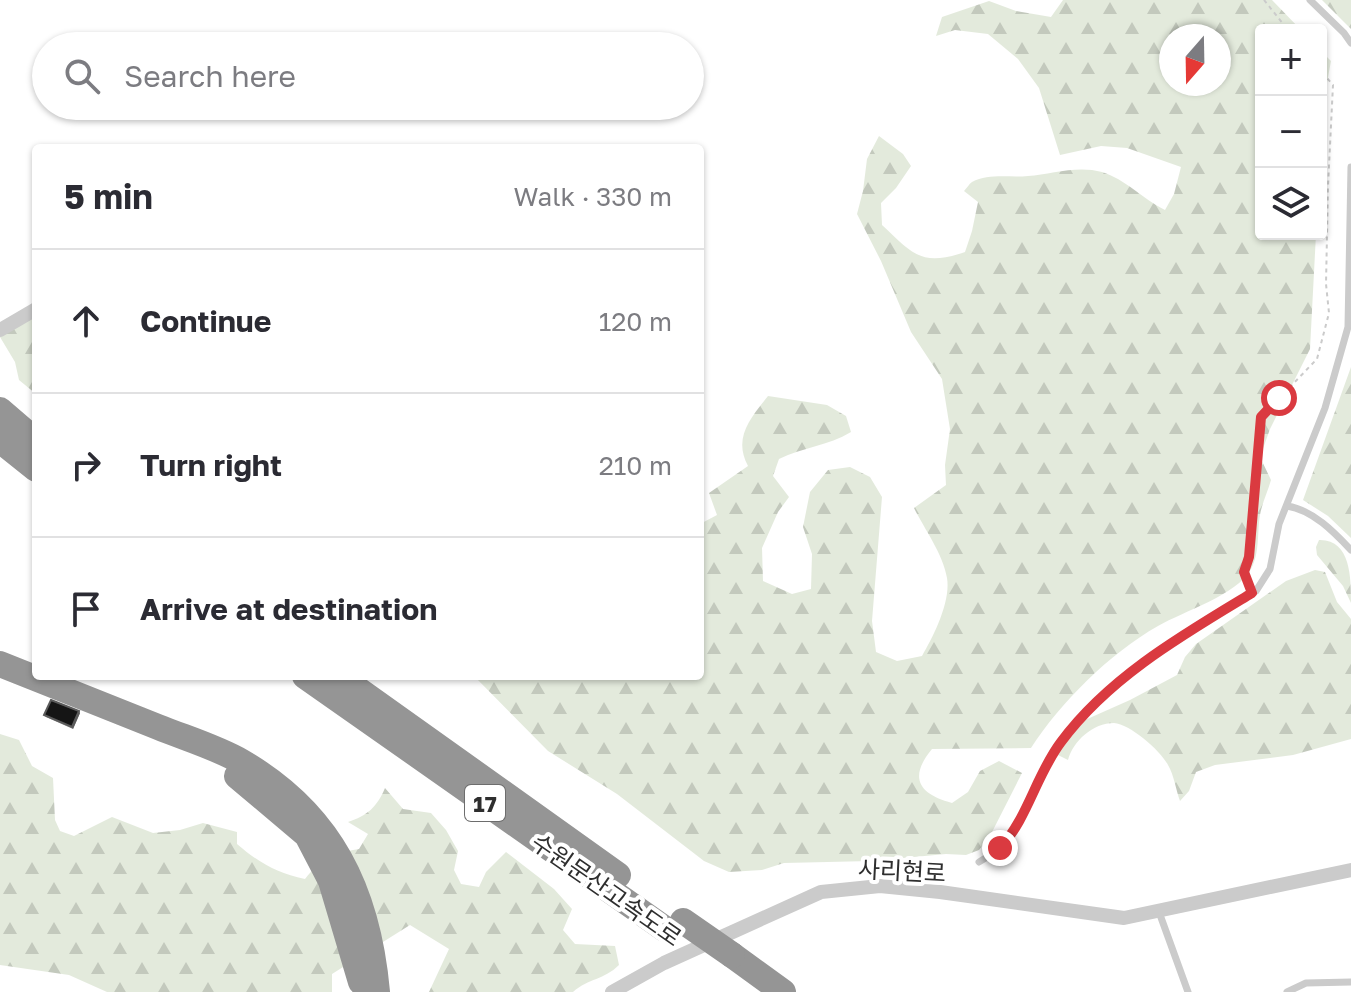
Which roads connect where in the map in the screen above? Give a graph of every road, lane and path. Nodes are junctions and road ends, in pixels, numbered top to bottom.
1 (1264, 0) edge
2 (1310, 0) edge
3 (1283, 24) edge
4 (1351, 43) edge
5 (1327, 78) edge
6 (1351, 167) edge
7 (32, 311) edge
8 (0, 330) edge
9 (0, 410) edge
10 (32, 438) edge
11 (0, 440) edge
12 (32, 466) edge
13 (1287, 506) junction
14 (1351, 550) edge
15 (1252, 593) junction
16 (0, 664) edge
17 (32, 677) edge
18 (40, 680) edge
19 (311, 680) edge
20 (344, 680) edge
21 (0, 681) edge
22 (979, 862) dead end
23 (1351, 870) edge
24 (1159, 912) junction
25 (674, 925) junction
26 (722, 960) junction
27 (1351, 982) edge
28 (362, 992) edge
29 (377, 992) edge
30 (612, 992) edge
31 (752, 992) edge
32 (783, 992) edge
33 (1188, 992) edge
34 (1287, 992) edge

1 - 3 path
2 - 4 lane
5 - 15 path
6 - 13 lane
7 - 8 street
9 - 10 highway
11 - 12 highway
13 - 14 lane
13 - 15 lane
15 - 22 lane
16 - 17 highway
18 - 29 highway
19 - 25 highway, 수원문산고속도로 / 17
20 - 25 highway, 수원문산고속도로 / 17
21 - 28 highway
23 - 24 street, 사리현로
24 - 30 street, 사리현로
24 - 33 lane
25 - 26 highway, 수원문산고속도로 / 17
26 - 31 highway, 수원문산고속도로 / 17
26 - 32 highway, 수원문산고속도로 / 17
27 - 34 lane

